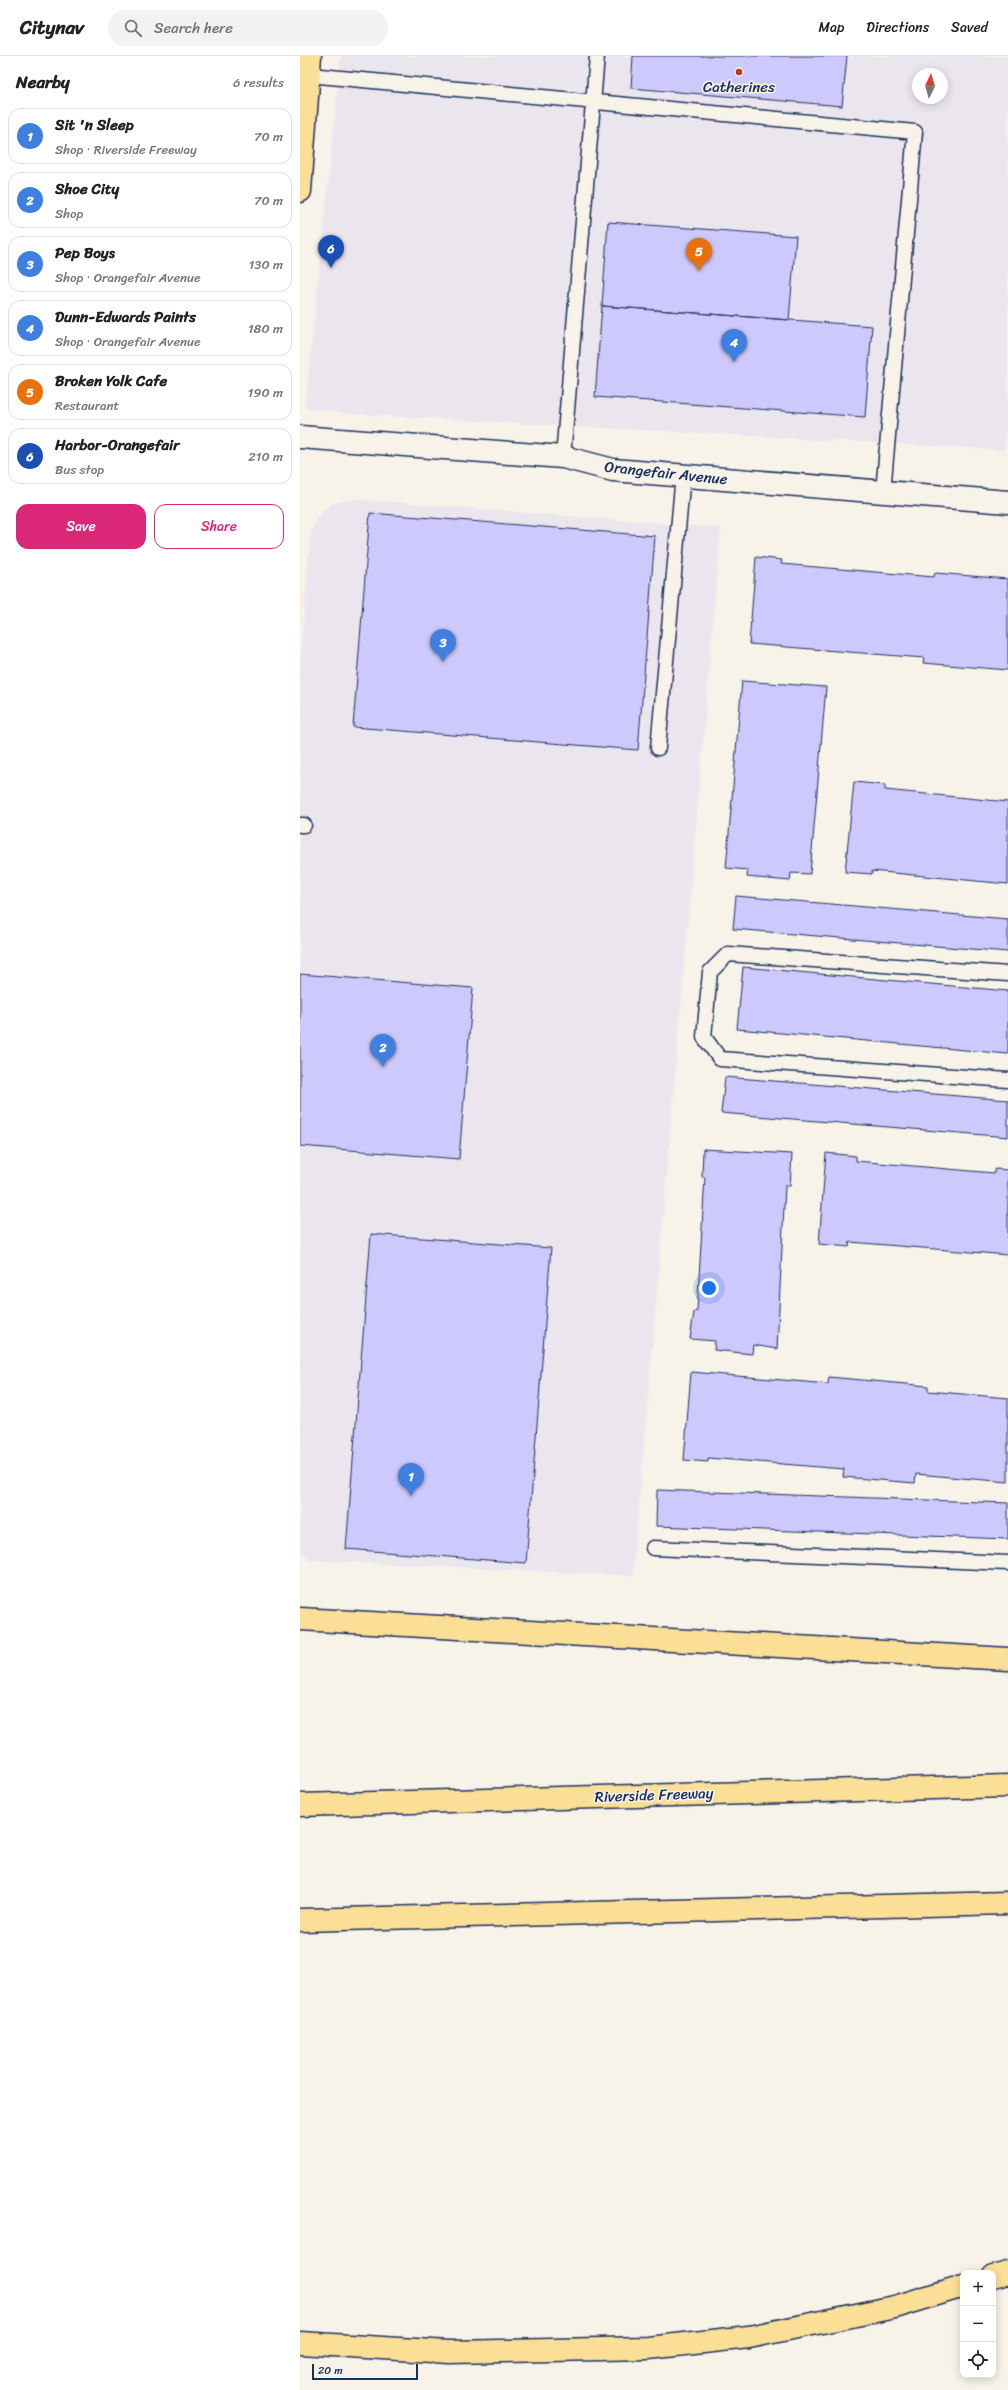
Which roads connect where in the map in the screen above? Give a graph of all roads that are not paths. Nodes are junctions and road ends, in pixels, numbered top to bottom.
1 (597, 56) edge
2 (310, 66) edge
3 (593, 103) junction
4 (300, 191) edge
5 (300, 437) edge
6 (563, 457) junction
7 (683, 475) junction
8 (883, 492) junction
9 (1008, 502) edge
10 (658, 748) dead end
11 (1008, 974) edge
12 (1008, 1080) edge
13 (653, 1548) dead end
14 (1008, 1563) edge
15 (300, 1619) edge
16 (1008, 1659) edge
17 (1008, 1786) edge
18 (300, 1805) edge
19 (1008, 1903) edge
20 (300, 1920) edge
21 (1008, 2273) edge
22 (996, 2276) edge
23 (960, 2287) edge
24 (300, 2343) edge

1 - 3 lane
2 - 3 lane
2 - 4 main road
3 - 6 lane
3 - 8 lane
5 - 6 street, Orangefair Avenue
6 - 7 street, Orangefair Avenue
7 - 8 street, Orangefair Avenue
7 - 10 lane
8 - 9 street, Orangefair Avenue
11 - 12 lane
13 - 14 lane
15 - 16 main road
17 - 18 main road, Riverside Freeway
19 - 20 main road
21 - 22 main road
23 - 24 main road

